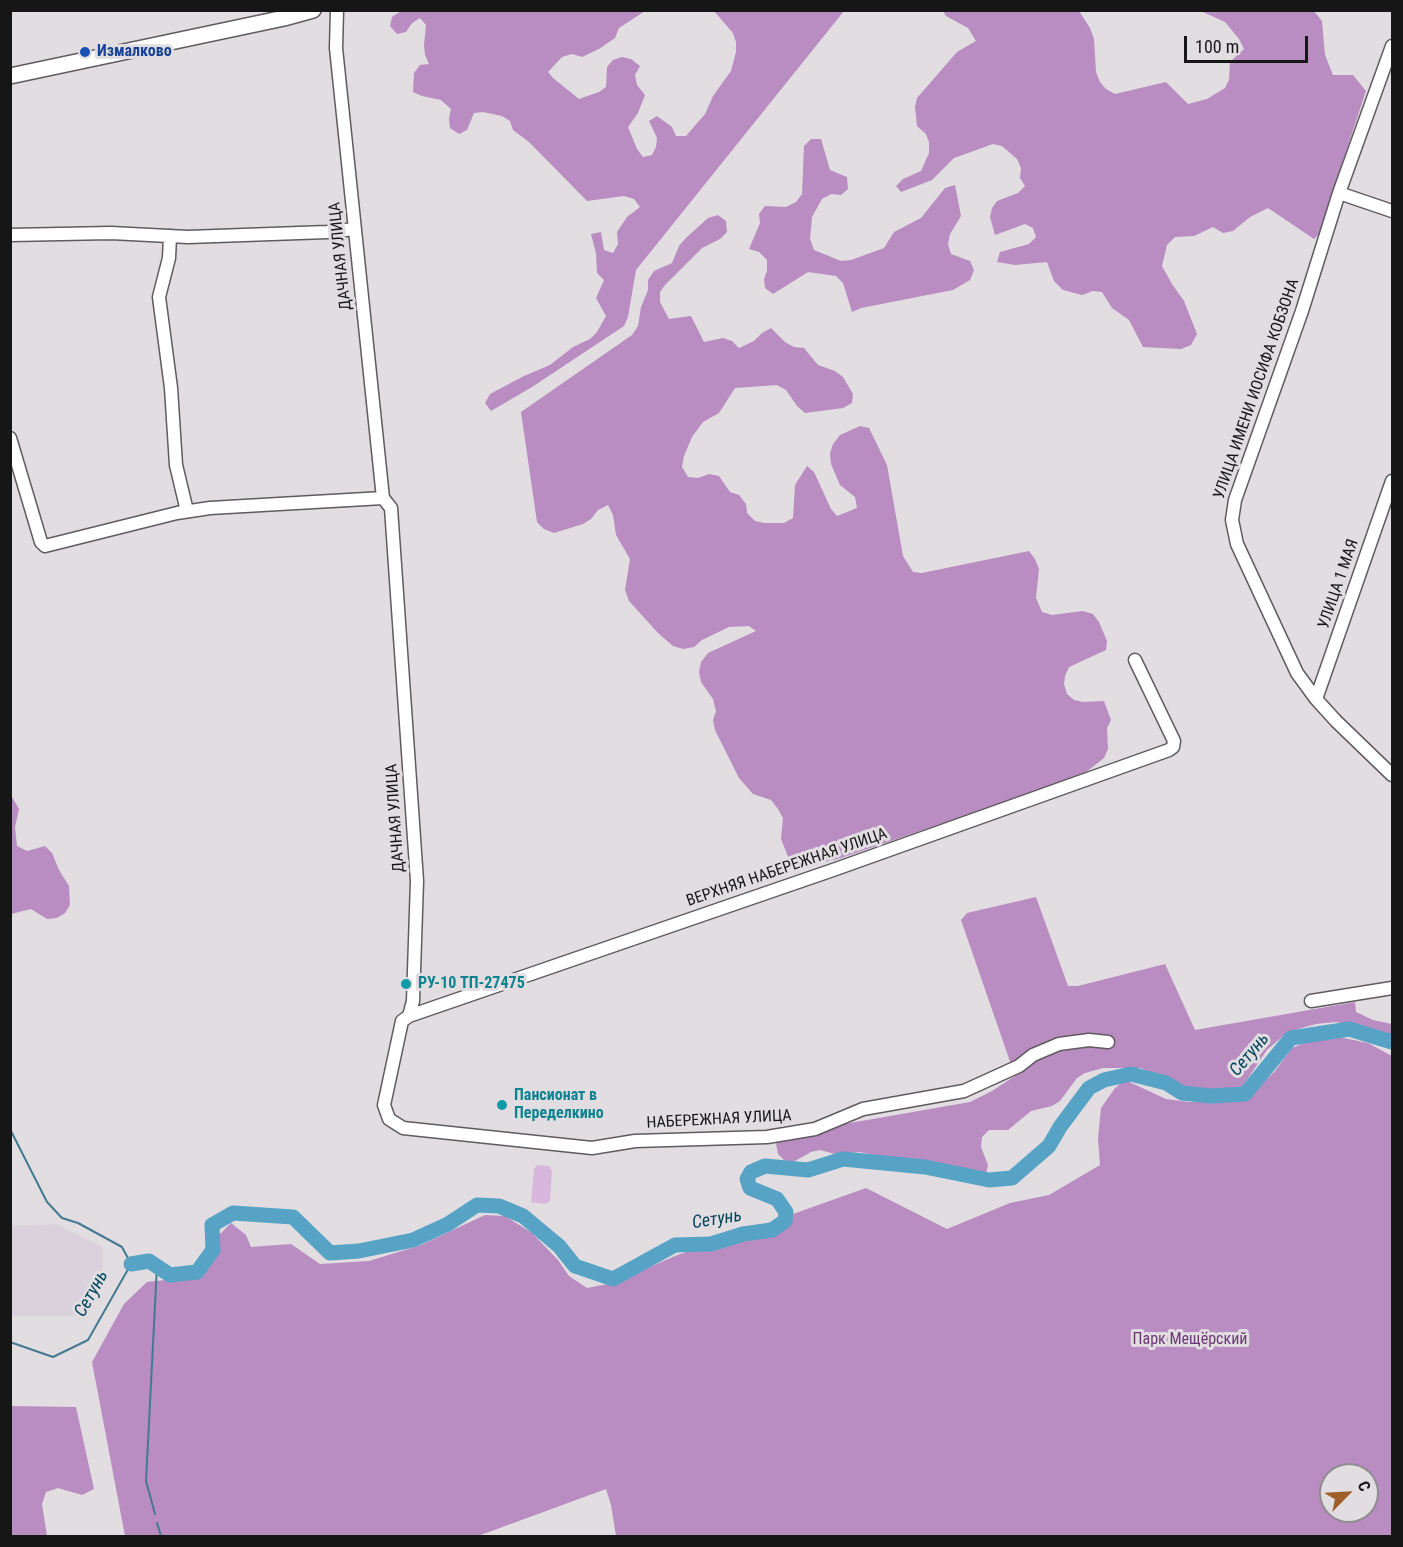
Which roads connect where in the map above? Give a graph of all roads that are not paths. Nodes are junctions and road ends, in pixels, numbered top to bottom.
1 (313, 10) edge
2 (337, 10) edge
3 (1392, 46) edge
4 (10, 76) edge
5 (1339, 193) junction
6 (1392, 211) edge
7 (355, 229) junction
8 (10, 235) edge
9 (170, 236) junction
10 (10, 438) edge
11 (1392, 481) edge
12 (387, 503) junction
13 (188, 511) junction
14 (1135, 660) dead end
15 (1316, 699) junction
16 (1392, 775) edge
17 (1392, 988) edge
18 (1311, 1001) dead end
19 (409, 1016) junction
20 (1108, 1042) dead end
21 (389, 1119) joint

1 - 4 main road
2 - 7 street, ДАЧНАЯ УЛИЦА
3 - 5 street, УЛИЦА ИМЕНИ ИОСИФА КОБЗОНА
5 - 6 street
5 - 15 street, УЛИЦА ИМЕНИ ИОСИФА КОБЗОНА
7 - 9 street
7 - 12 street, ДАЧНАЯ УЛИЦА
8 - 9 street
9 - 13 street
10 - 13 street
11 - 15 street, УЛИЦА 1 МАЯ
12 - 13 street
12 - 19 street, ДАЧНАЯ УЛИЦА
14 - 19 street, ВЕРХНЯЯ НАБЕРЕЖНАЯ УЛИЦА
15 - 16 street, УЛИЦА ИМЕНИ ИОСИФА КОБЗОНА
17 - 18 street
19 - 21 street, ДАЧНАЯ УЛИЦА
20 - 21 street, НАБЕРЕЖНАЯ УЛИЦА

